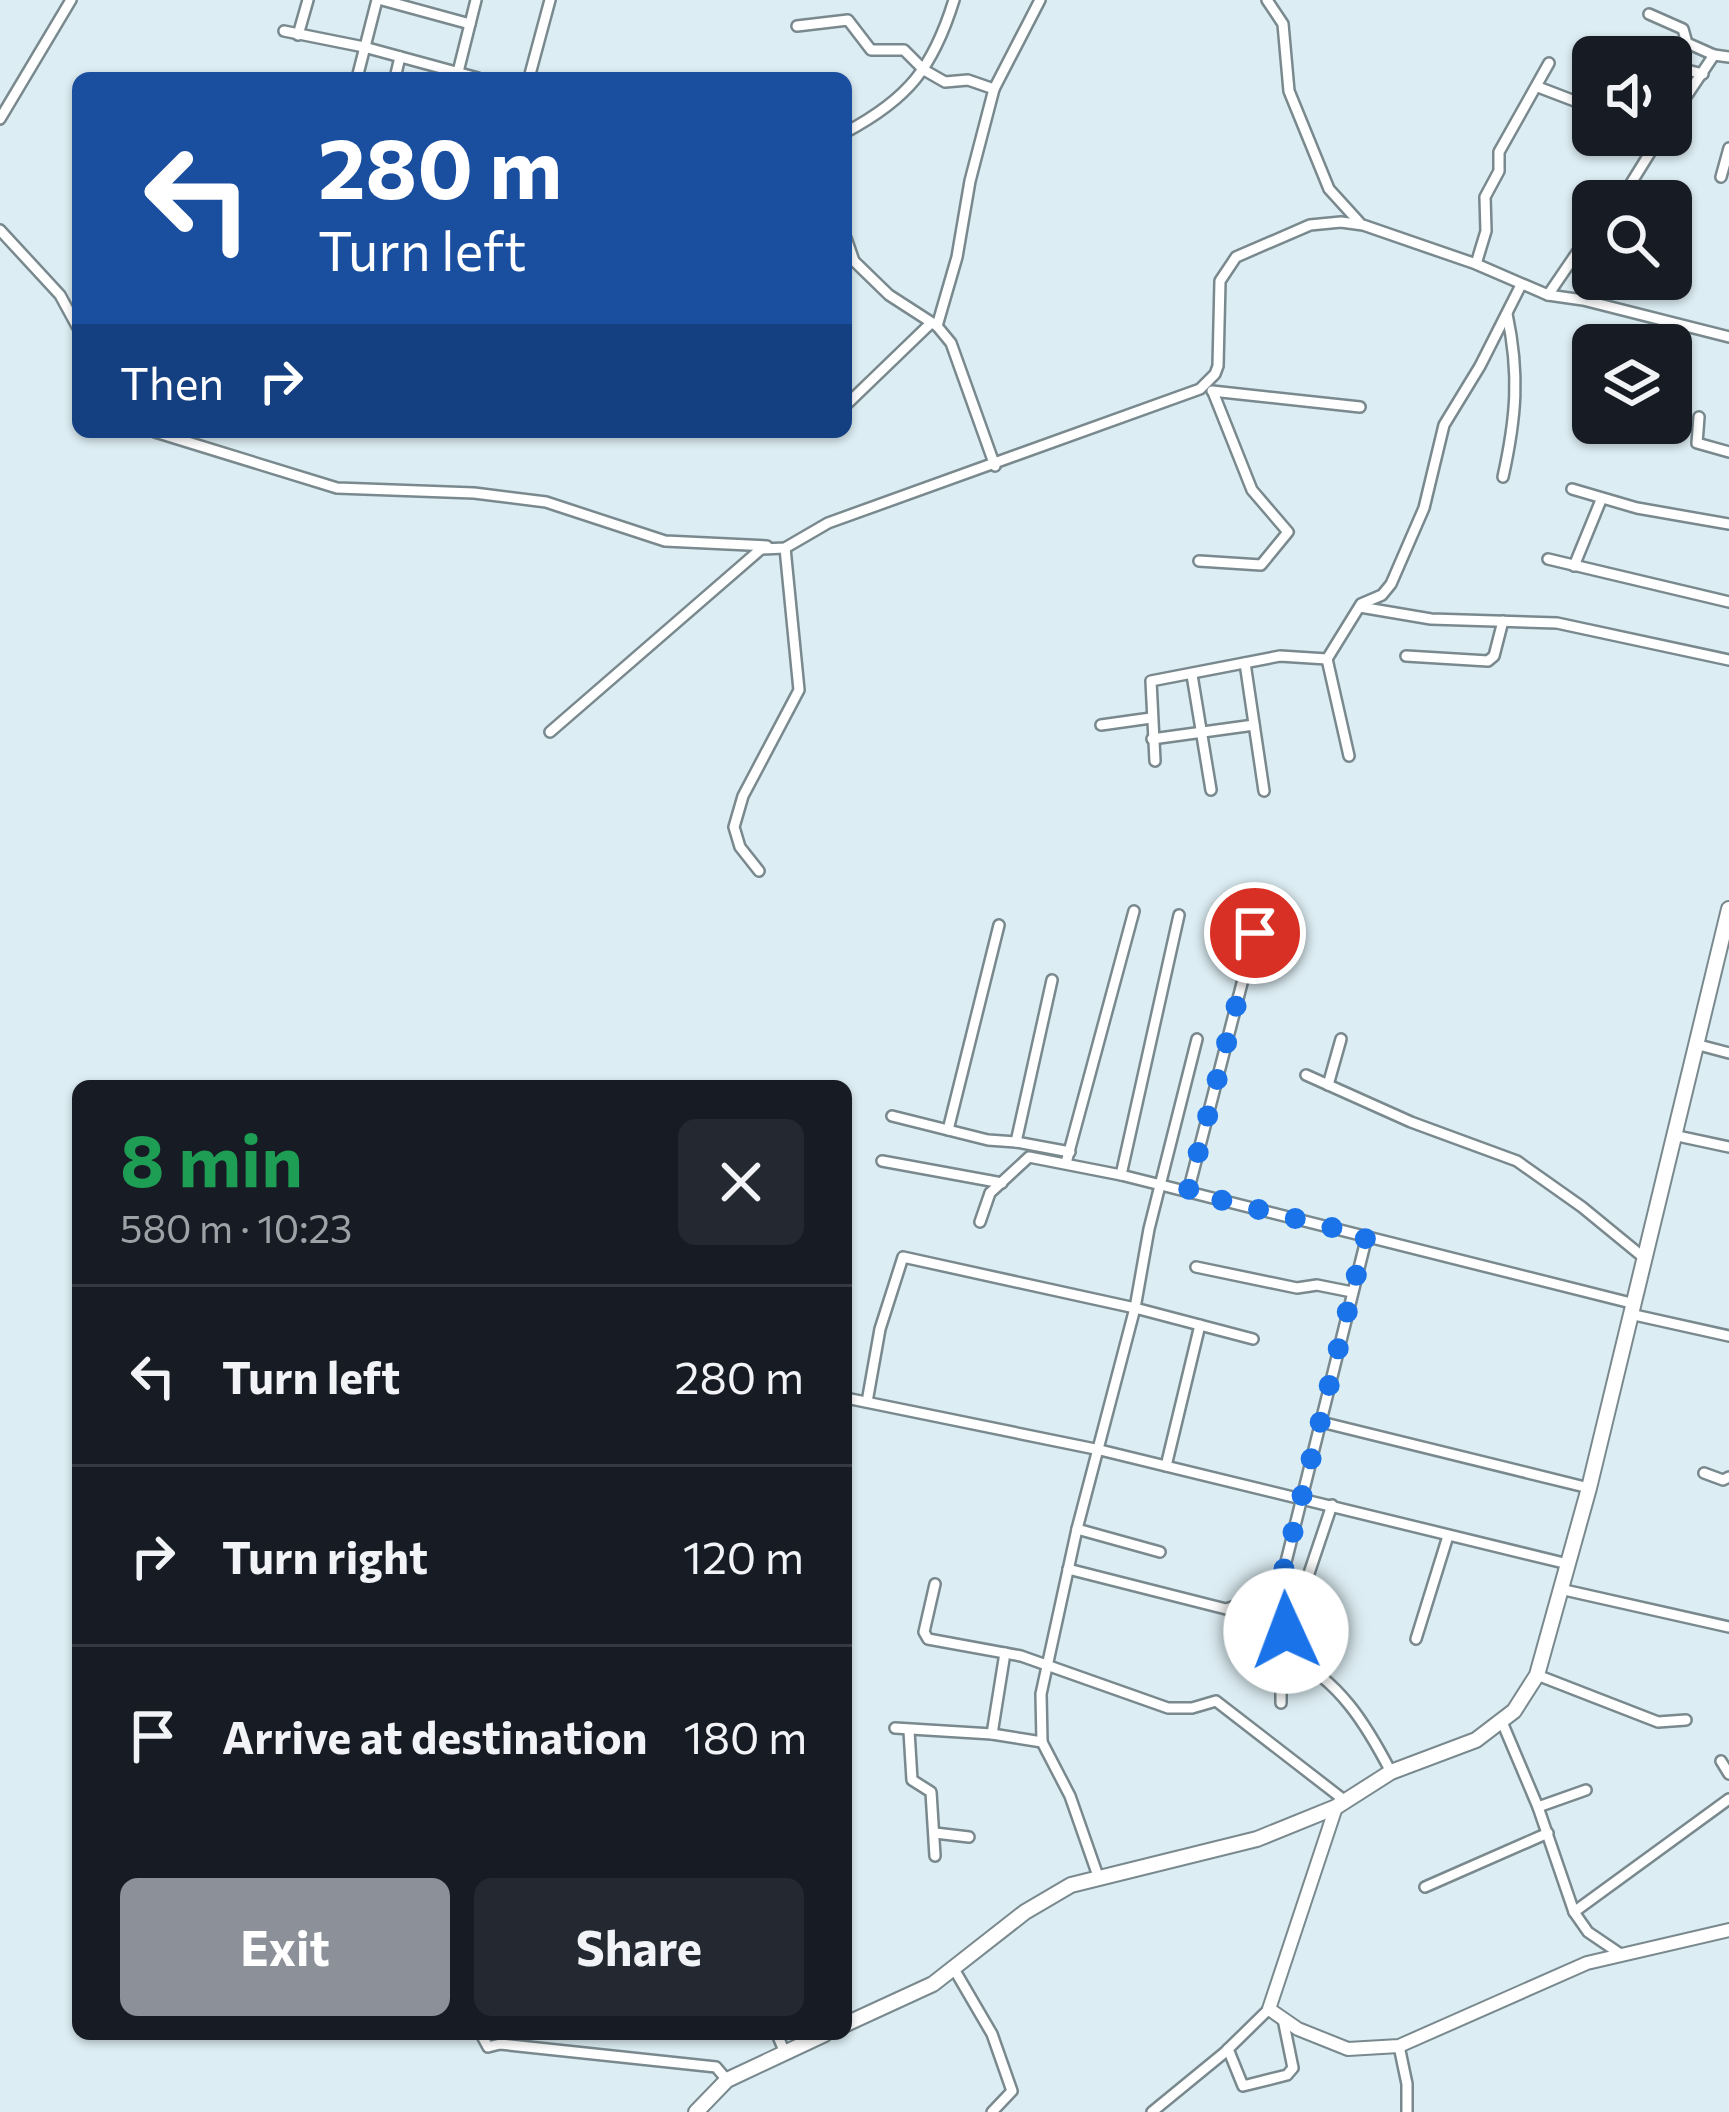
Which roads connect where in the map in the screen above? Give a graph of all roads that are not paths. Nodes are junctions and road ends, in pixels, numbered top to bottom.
1 (71, 0) edge
2 (308, 0) edge
3 (380, 0) edge
4 (476, 0) edge
5 (550, 0) edge
6 (954, 0) edge
7 (1040, 0) edge
8 (1267, 0) edge
9 (1649, 14) dead end
10 (470, 24) junction
11 (797, 26) dead end
12 (284, 31) dead end
13 (298, 35) junction
14 (364, 47) junction
15 (1714, 55) junction
16 (400, 57) junction
17 (1729, 57) edge
18 (1549, 63) dead end
19 (924, 70) junction
20 (1692, 71) edge
21 (358, 72) edge
22 (396, 72) edge
23 (436, 72) edge
24 (458, 72) joint
25 (531, 72) edge
26 (1703, 74) junction
27 (1538, 87) junction
28 (994, 89) junction
29 (1692, 89) edge
30 (1572, 101) edge
31 (0, 119) edge
32 (852, 128) edge
33 (1729, 148) edge
34 (1721, 177) dead end
35 (1363, 225) junction
36 (0, 230) edge
37 (852, 255) edge
38 (1572, 260) edge
39 (1475, 264) junction
40 (1521, 285) junction
41 (1548, 295) junction
42 (1507, 314) junction
43 (72, 317) edge
44 (934, 325) junction
45 (1729, 337) edge
46 (1212, 386) junction
47 (852, 400) edge
48 (1360, 407) dead end
49 (1699, 417) dead end
50 (174, 438) edge
51 (1729, 452) edge
52 (995, 466) junction
53 (1503, 477) dead end
54 (1572, 489) dead end
55 (1601, 500) junction
56 (1729, 524) edge
57 (779, 547) junction
58 (1548, 559) dead end
59 (1198, 561) dead end
60 (1574, 566) junction
61 (1729, 602) edge
62 (1360, 607) junction
63 (1503, 621) junction
64 (1406, 656) dead end
65 (1328, 659) junction
66 (1729, 660) edge
67 (1245, 663) junction
68 (1192, 675) junction
69 (1150, 718) junction
70 (1101, 725) dead end
71 (1254, 725) junction
72 (1202, 731) junction
73 (550, 732) dead end
74 (1152, 739) junction
75 (1349, 756) dead end
76 (1155, 761) dead end
77 (1211, 790) dead end
78 (1264, 791) dead end
79 (759, 871) dead end
80 (1729, 909) edge
81 (1135, 911) dead end
82 (1179, 915) dead end
83 (999, 925) dead end
84 (1255, 933) dead end
85 (1052, 980) dead end
86 (1196, 1039) dead end
87 (1341, 1039) dead end
88 (1695, 1044) junction
89 (1729, 1053) edge
90 (1306, 1076) dead end
91 (1328, 1085) junction
92 (892, 1116) dead end
93 (948, 1130) junction
94 (1673, 1135) junction
95 (1016, 1142) junction
96 (1729, 1147) edge
97 (1068, 1158) junction
98 (882, 1161) dead end
99 (1121, 1174) junction
100 (1002, 1183) junction
101 (1160, 1187) junction
102 (1188, 1192) junction
103 (980, 1222) dead end
104 (1366, 1236) junction
105 (1643, 1257) junction
106 (1196, 1267) dead end
107 (1352, 1292) junction
108 (1135, 1308) junction
109 (1630, 1308) junction
110 (1200, 1325) junction
111 (1729, 1336) edge
112 (1253, 1339) dead end
113 (852, 1400) edge
114 (867, 1402) junction
115 (1321, 1421) junction
116 (1100, 1450) junction
117 (1168, 1461) junction
118 (1704, 1473) dead end
119 (1729, 1477) edge
120 (1589, 1488) junction
121 (1304, 1498) junction
122 (1332, 1505) junction
123 (1077, 1529) junction
124 (1448, 1536) junction
125 (1160, 1552) dead end
126 (1568, 1564) junction
127 (1069, 1570) junction
128 (934, 1583) dead end
129 (1561, 1588) junction
130 (1281, 1602) junction
131 (1729, 1627) edge
132 (1415, 1639) dead end
133 (1005, 1653) junction
134 (1289, 1656) junction
135 (1048, 1664) junction
136 (1537, 1676) junction
137 (1203, 1690) dead end
138 (1216, 1701) junction
139 (1281, 1702) dead end
140 (1686, 1720) dead end
141 (1502, 1722) junction
142 (895, 1728) dead end
143 (909, 1731) junction
144 (992, 1734) junction
145 (1042, 1742) junction
146 (1721, 1761) dead end
147 (1390, 1772) junction
148 (1729, 1774) edge
149 (1586, 1790) dead end
150 (1729, 1799) edge
151 (1340, 1803) junction
152 (1538, 1807) junction
153 (1548, 1833) junction
154 (934, 1834) junction
155 (969, 1837) dead end
156 (935, 1856) dead end
157 (1098, 1876) junction
158 (1425, 1886) dead end
159 (1574, 1912) junction
160 (1729, 1930) edge
161 (1619, 1953) junction
162 (954, 1969) junction
163 (1268, 2009) junction
164 (1283, 2019) junction
165 (852, 2021) edge
166 (484, 2040) edge
167 (780, 2040) edge
168 (813, 2040) edge
169 (1399, 2046) junction
170 (1228, 2049) junction
171 (785, 2054) junction
172 (727, 2080) junction
173 (696, 2112) edge
174 (992, 2112) edge
175 (1152, 2112) edge
176 (1407, 2112) edge

1 - 31 street
2 - 13 street
3 - 10 street
3 - 14 street
4 - 10 street
5 - 25 street
6 - 19 street
7 - 28 street
8 - 35 street
9 - 15 street
10 - 24 street
11 - 19 street
12 - 13 street
13 - 14 street
14 - 16 street
14 - 21 street
15 - 17 street
15 - 26 street
16 - 22 street
16 - 23 street
18 - 27 street
19 - 28 street
19 - 32 street
20 - 26 street
23 - 24 street
26 - 29 street
27 - 30 street
27 - 39 street
28 - 44 street
33 - 34 street
35 - 39 street
35 - 46 street
36 - 43 street
37 - 44 street
38 - 41 street
39 - 40 street
40 - 41 street
40 - 42 street
41 - 45 street
42 - 53 street
42 - 62 street
44 - 47 street
44 - 52 street
46 - 48 street
46 - 52 street
46 - 59 street
49 - 51 street
50 - 57 street
52 - 57 street
54 - 55 street
55 - 56 street
55 - 60 street
57 - 73 street
57 - 79 street
58 - 60 street
60 - 61 street
62 - 63 street
62 - 65 street
63 - 64 street
63 - 66 street
65 - 67 street
65 - 75 street
67 - 68 street
67 - 71 street
68 - 69 street
68 - 72 street
69 - 70 street
69 - 74 street
71 - 72 street
71 - 78 street
72 - 74 street
72 - 77 street
74 - 76 street
80 - 88 main road
81 - 97 street
82 - 99 street
83 - 93 street
84 - 102 street
85 - 95 street
86 - 101 street
87 - 91 street
88 - 89 street
88 - 94 main road
90 - 91 street
91 - 105 street
92 - 93 street
93 - 95 street
94 - 96 street
94 - 105 main road
95 - 97 street
97 - 99 street
97 - 100 street
98 - 100 street
99 - 101 street
100 - 103 street
101 - 102 street
101 - 108 street
102 - 104 street
104 - 107 street
104 - 109 street
105 - 109 main road
106 - 107 street
107 - 115 street
108 - 110 street
108 - 114 street
108 - 116 street
109 - 111 street
109 - 120 main road
110 - 112 street
110 - 117 street
113 - 114 street
114 - 116 street
115 - 120 street
115 - 121 street
116 - 117 street
116 - 123 street
117 - 121 street
118 - 119 street
120 - 126 main road
121 - 122 street
121 - 130 street
122 - 124 street
122 - 130 street
123 - 125 street
123 - 127 street
124 - 126 street
124 - 132 street
126 - 129 main road
127 - 130 street
127 - 135 street
128 - 133 street
129 - 131 street
129 - 136 main road
130 - 134 street
133 - 135 street
133 - 144 street
134 - 139 street
134 - 147 street
135 - 138 street
135 - 145 street
136 - 140 street
136 - 141 main road
137 - 138 street
138 - 151 street
141 - 147 main road
141 - 152 street
142 - 143 street
143 - 144 street
143 - 154 street
144 - 145 street
145 - 157 street
146 - 148 street
147 - 151 main road
149 - 152 street
150 - 159 street
151 - 157 main road
151 - 163 street
152 - 153 street
153 - 158 street
153 - 159 street
154 - 155 street
154 - 156 street
157 - 162 main road
159 - 161 street
160 - 161 street
161 - 169 street
162 - 165 main road
162 - 174 street
163 - 164 street
163 - 170 street
164 - 169 street
164 - 170 street
166 - 172 street
167 - 171 street
168 - 171 main road
169 - 176 street
170 - 175 street
171 - 172 main road
172 - 173 main road

